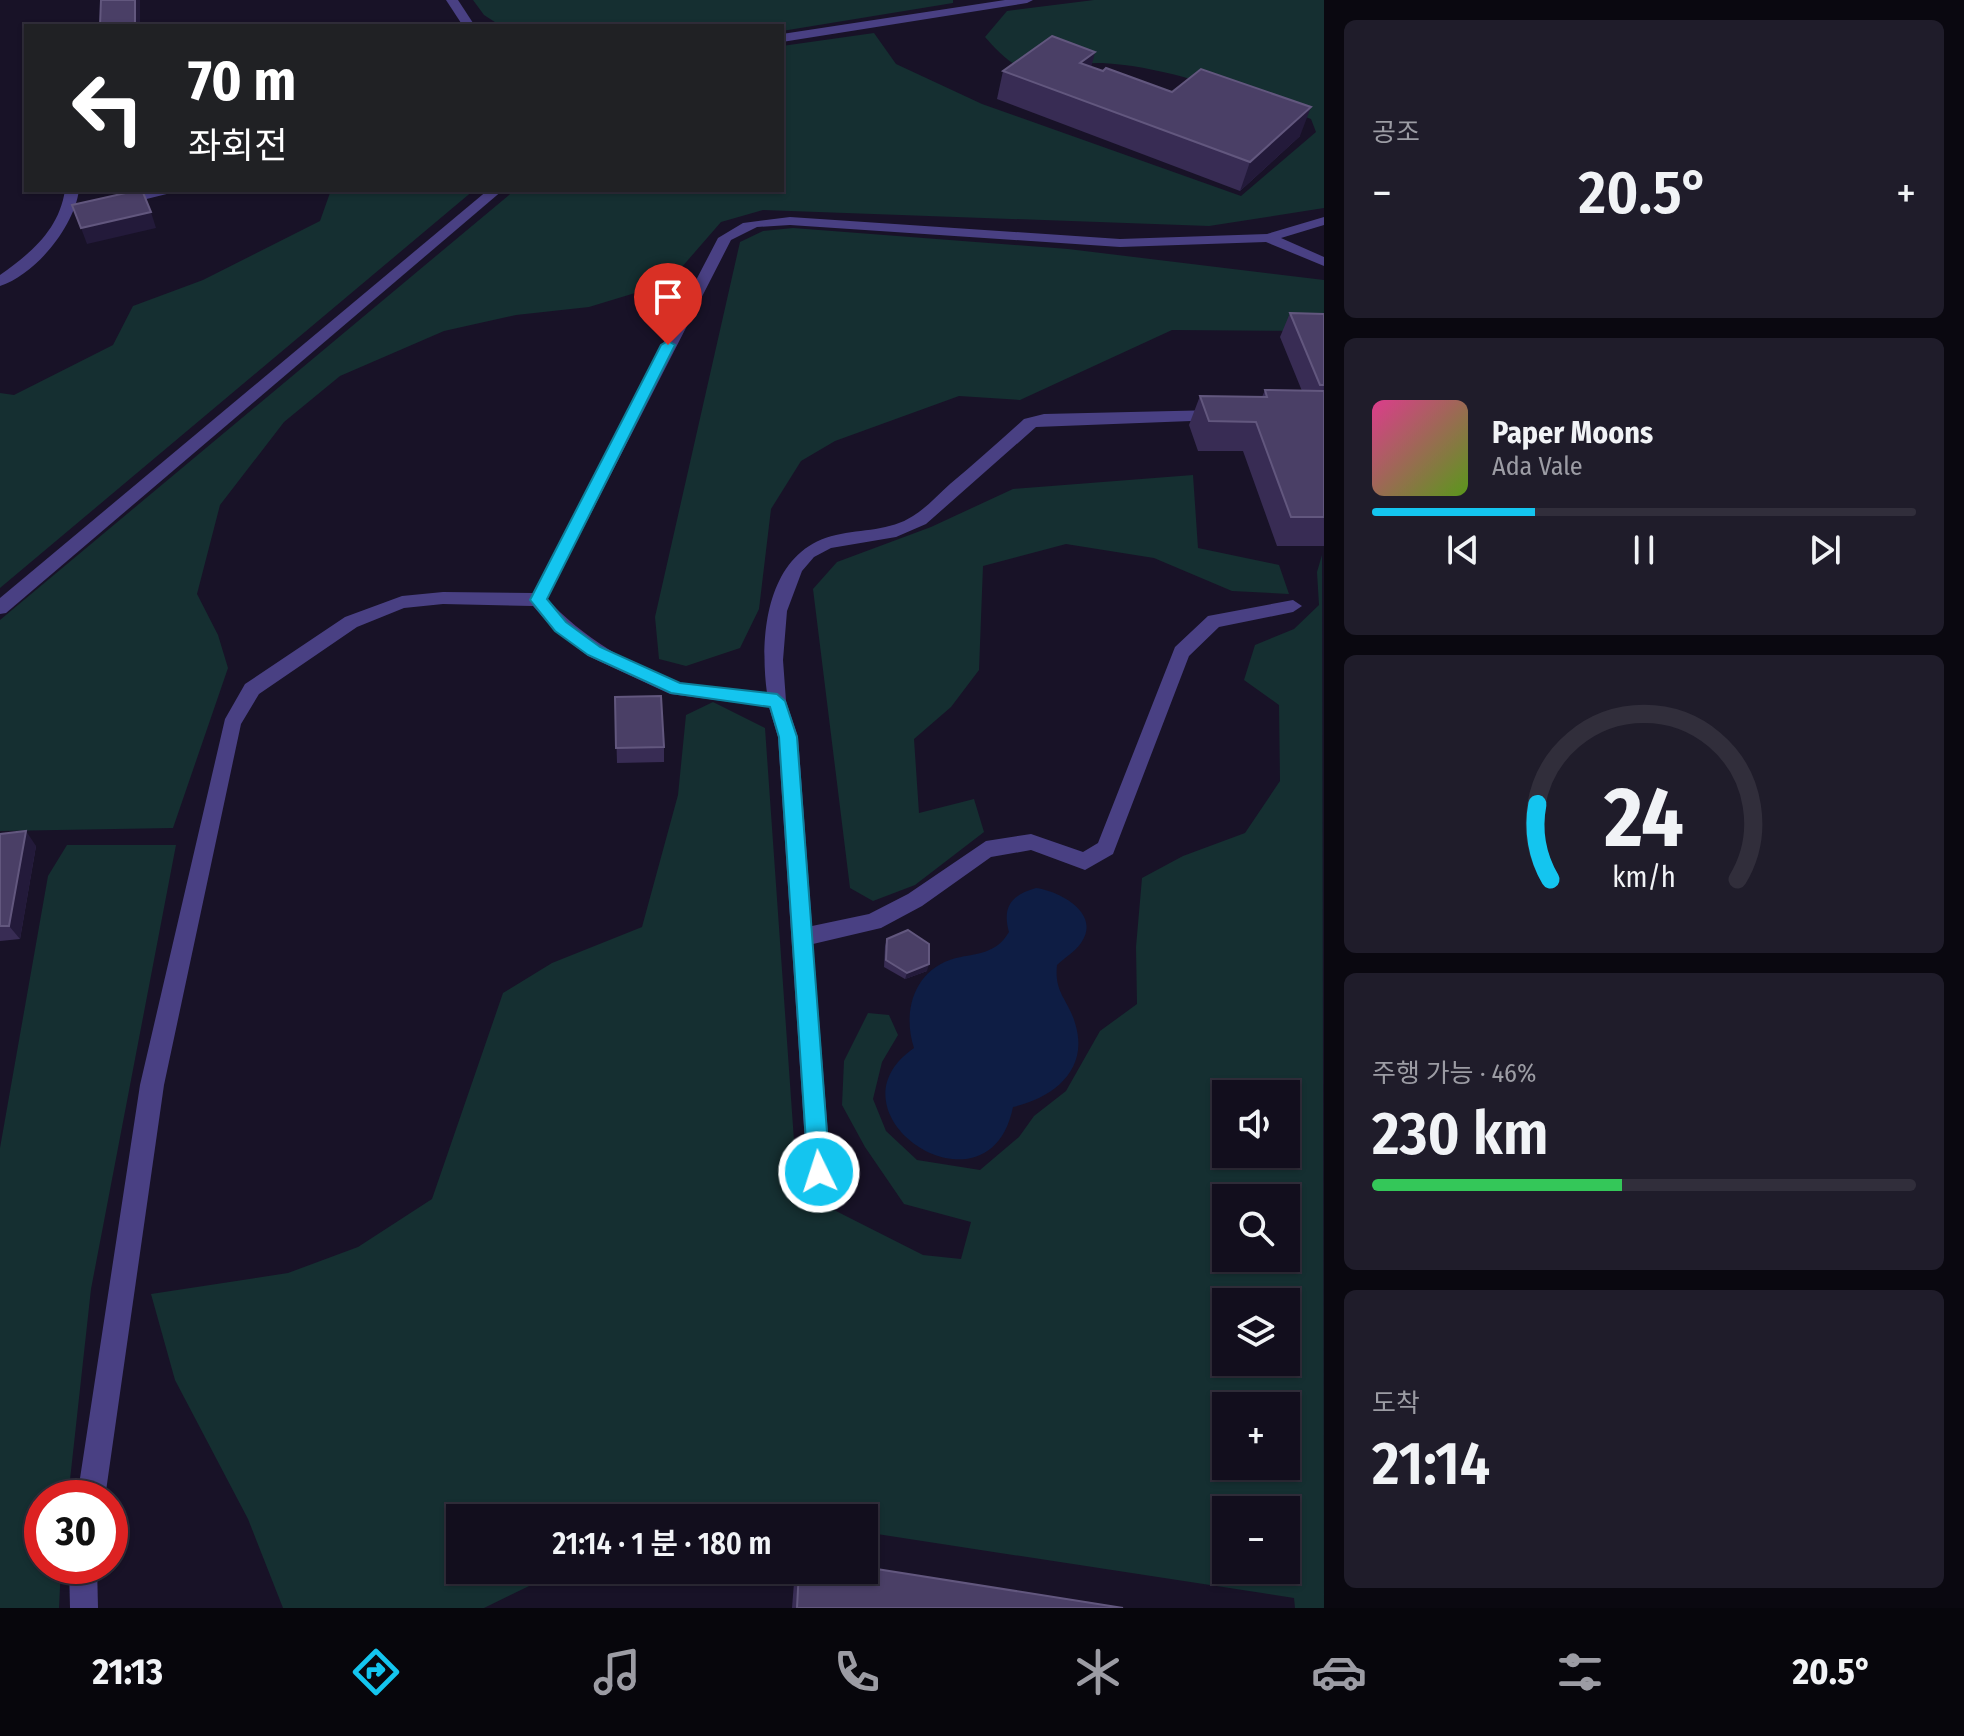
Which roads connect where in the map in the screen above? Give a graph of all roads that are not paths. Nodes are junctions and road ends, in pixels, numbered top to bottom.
1 (452, 0) edge
2 (1027, 0) edge
3 (468, 24) edge
4 (784, 38) edge
5 (72, 192) edge
6 (166, 192) edge
7 (494, 192) edge
8 (98, 206) edge
9 (82, 209) edge
10 (67, 212) junction
11 (1324, 221) edge
12 (1268, 238) junction
13 (1324, 262) edge
14 (0, 282) edge
15 (1241, 414) edge
16 (538, 600) junction
17 (1293, 606) dead end
18 (0, 608) edge
19 (777, 701) junction
20 (802, 937) junction
21 (819, 1172) dead end
22 (94, 1480) edge
23 (83, 1584) edge
24 (84, 1608) edge

1 - 3 street
2 - 4 street
5 - 10 street
6 - 8 street
7 - 18 street
9 - 10 street
10 - 14 street
11 - 12 street
12 - 13 street
12 - 16 street
15 - 19 street
16 - 19 street
16 - 22 street
17 - 20 street
19 - 20 street
20 - 21 street
23 - 24 street

